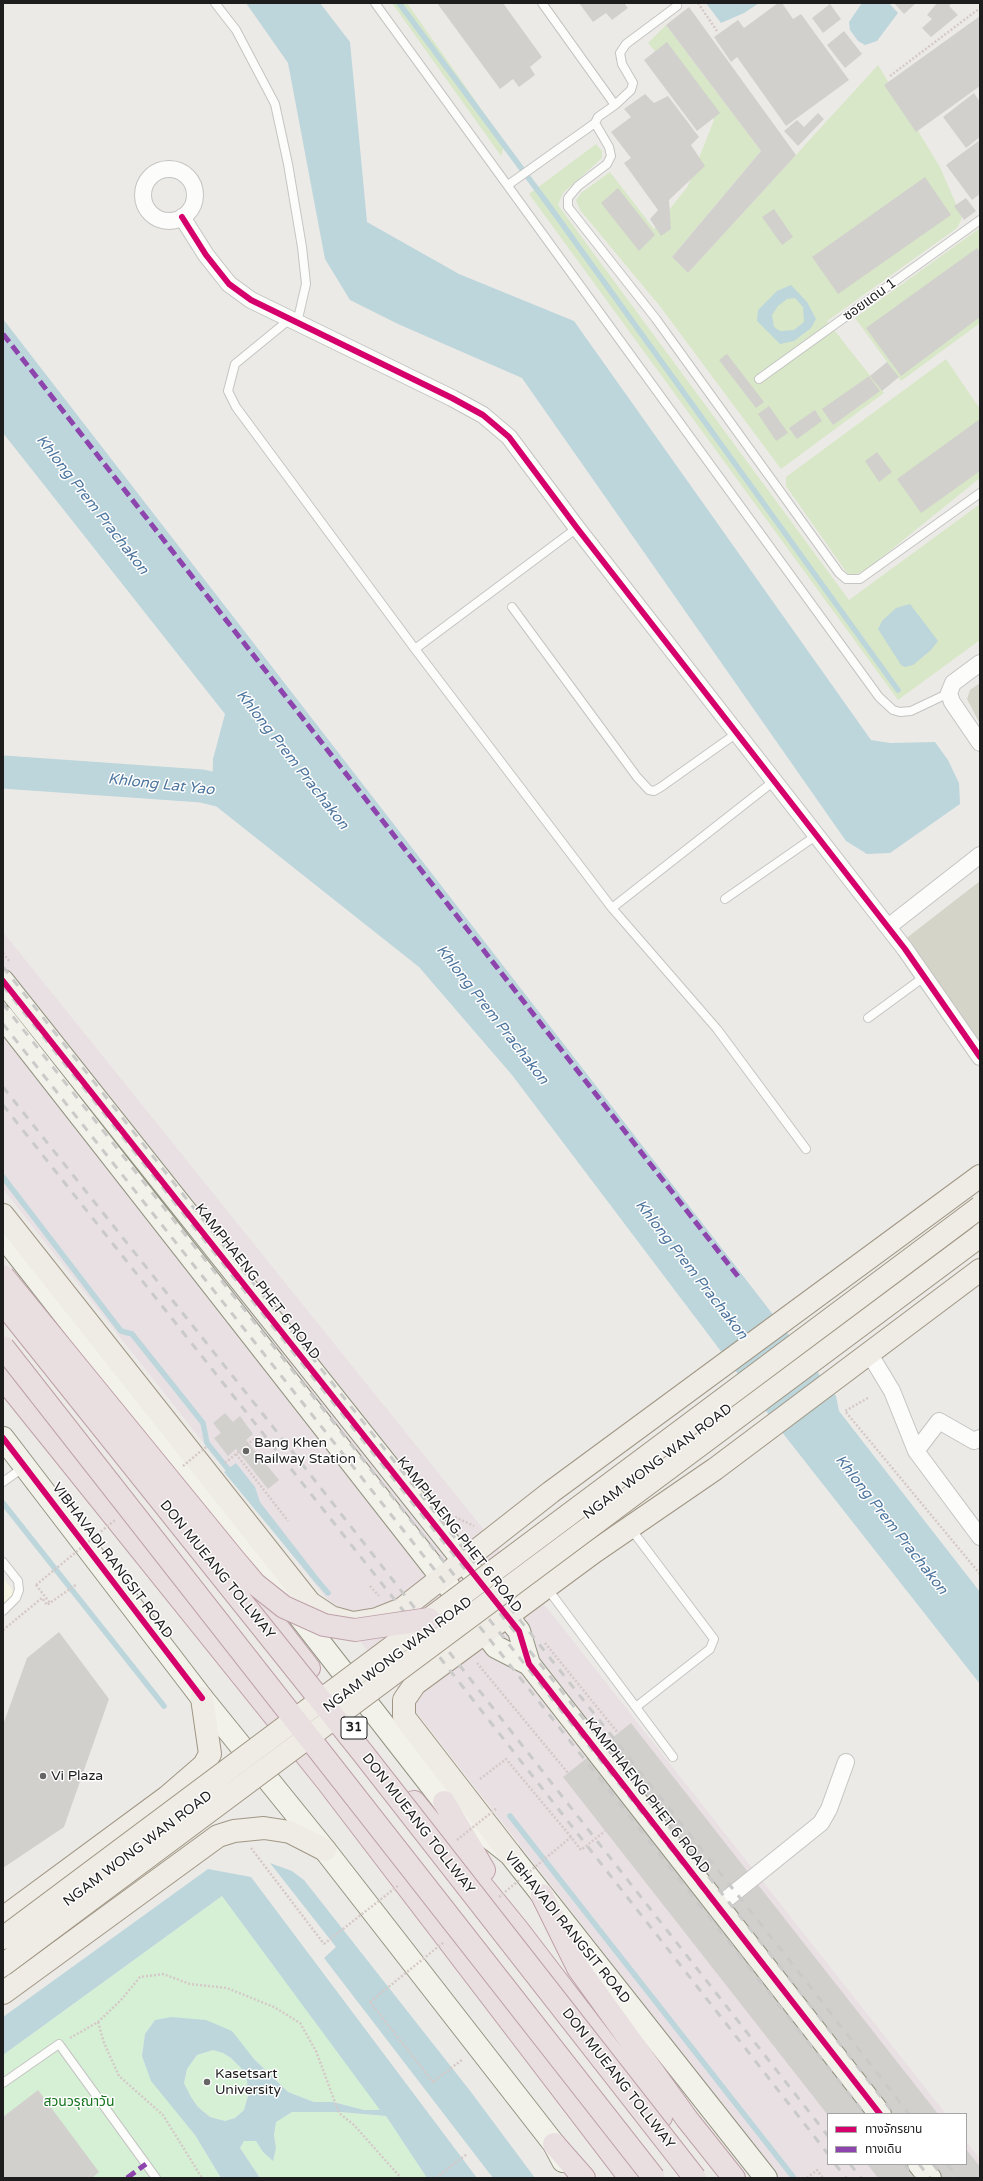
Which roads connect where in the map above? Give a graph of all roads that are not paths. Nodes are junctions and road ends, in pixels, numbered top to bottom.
1 (215, 3) edge
2 (375, 3) edge
3 (542, 3) edge
4 (676, 6) dead end
5 (615, 104) junction
6 (595, 123) junction
7 (508, 185) junction
8 (182, 217) dead end
9 (980, 220) edge
10 (294, 321) junction
11 (759, 379) dead end
12 (980, 493) edge
13 (577, 528) junction
14 (512, 607) dead end
15 (415, 649) junction
16 (980, 663) edge
17 (949, 693) junction
18 (737, 733) junction
19 (980, 742) edge
20 (774, 780) junction
21 (816, 835) junction
22 (980, 855) edge
23 (725, 899) dead end
24 (612, 908) junction
25 (888, 927) junction
26 (924, 977) junction
27 (3, 981) edge
28 (3, 1017) edge
29 (868, 1018) dead end
30 (980, 1058) edge
31 (806, 1150) dead end
32 (980, 1176) edge
33 (980, 1207) edge
34 (3, 1215) edge
35 (3, 1236) edge
36 (980, 1236) edge
37 (980, 1270) edge
38 (3, 1276) edge
39 (3, 1303) edge
40 (3, 1347) edge
41 (869, 1353) junction
42 (3, 1378) edge
43 (3, 1438) edge
44 (980, 1438) edge
45 (916, 1451) junction
46 (25, 1466) junction
47 (3, 1482) edge
48 (551, 1492) junction
49 (631, 1528) junction
50 (980, 1537) edge
51 (594, 1552) junction
52 (464, 1560) junction
53 (3, 1562) edge
54 (441, 1577) junction
55 (546, 1588) junction
56 (3, 1611) edge
57 (508, 1616) junction
58 (429, 1619) junction
59 (485, 1633) junction
60 (529, 1664) junction
61 (202, 1698) junction
62 (636, 1707) junction
63 (673, 1757) dead end
64 (846, 1762) dead end
65 (167, 1797) junction
66 (444, 1802) junction
67 (218, 1836) junction
68 (325, 1850) junction
69 (510, 1854) junction
70 (542, 1895) junction
71 (718, 1906) junction
72 (3, 1918) edge
73 (518, 1930) junction
74 (3, 1938) edge
75 (3, 1965) edge
76 (3, 1992) edge
77 (3, 2083) edge
78 (879, 2113) edge
79 (554, 2144) junction
80 (920, 2165) edge
81 (156, 2178) edge
82 (572, 2178) edge
83 (584, 2178) edge
84 (630, 2178) edge
85 (654, 2178) edge
86 (696, 2178) edge
87 (707, 2178) edge
88 (734, 2178) edge
89 (766, 2178) edge
90 (930, 2178) edge

1 - 10 lane
2 - 7 lane
3 - 5 lane
4 - 5 lane
5 - 6 lane
6 - 7 lane
6 - 12 lane
7 - 17 lane
8 - 10 street
9 - 11 lane, ซอยแดน 1
10 - 13 street
10 - 15 lane
13 - 15 lane
13 - 18 street
14 - 18 lane
15 - 24 lane
16 - 17 street
17 - 19 street
18 - 20 street
20 - 21 street
20 - 24 lane
21 - 23 lane
21 - 25 street
22 - 25 street
24 - 31 lane
25 - 26 street
26 - 29 lane
26 - 30 street
27 - 52 street, KAMPHAENG PHET 6 ROAD
28 - 54 street, KAMPHAENG PHET 6 ROAD
32 - 48 main road
33 - 58 main road, NGAM WONG WAN ROAD, bridge
34 - 54 main road
35 - 66 street, VIBHAVADI RANGSIT ROAD / 31
36 - 75 main road, NGAM WONG WAN ROAD, bridge
37 - 41 main road
38 - 58 highway, bridge
38 - 73 highway, 31
39 - 86 highway, DON MUEANG TOLLWAY / 31, bridge
40 - 85 highway, bridge
41 - 45 street
41 - 49 main road
42 - 84 highway, VIBHAVADI RANGSIT ROAD
43 - 46 street, VIBHAVADI RANGSIT ROAD
44 - 45 street
45 - 50 street
46 - 47 lane
46 - 61 street, VIBHAVADI RANGSIT ROAD
48 - 51 main road
48 - 52 main road
49 - 51 main road
49 - 62 lane
51 - 55 main road
52 - 54 main road
52 - 57 street, KAMPHAENG PHET 6 ROAD
53 - 56 lane
54 - 59 street, KAMPHAENG PHET 6 ROAD
55 - 57 main road
55 - 62 lane
57 - 59 main road
57 - 60 street, KAMPHAENG PHET 6 ROAD
58 - 74 main road, NGAM WONG WAN ROAD, bridge
59 - 60 street, KAMPHAENG PHET 6 ROAD
59 - 69 main road
60 - 71 street, KAMPHAENG PHET 6 ROAD
61 - 65 main road
61 - 68 street, VIBHAVADI RANGSIT ROAD
62 - 63 lane
64 - 71 street
65 - 67 main road
65 - 72 main road
66 - 69 street, VIBHAVADI RANGSIT ROAD / 31
66 - 73 highway
67 - 68 main road
67 - 76 main road
68 - 79 street, VIBHAVADI RANGSIT ROAD
69 - 70 street, VIBHAVADI RANGSIT ROAD / 31
70 - 88 highway
70 - 89 street, VIBHAVADI RANGSIT ROAD / 31
71 - 78 street, KAMPHAENG PHET 6 ROAD
73 - 87 highway, 31
77 - 81 lane
79 - 82 street, VIBHAVADI RANGSIT ROAD
79 - 83 highway
80 - 90 street

